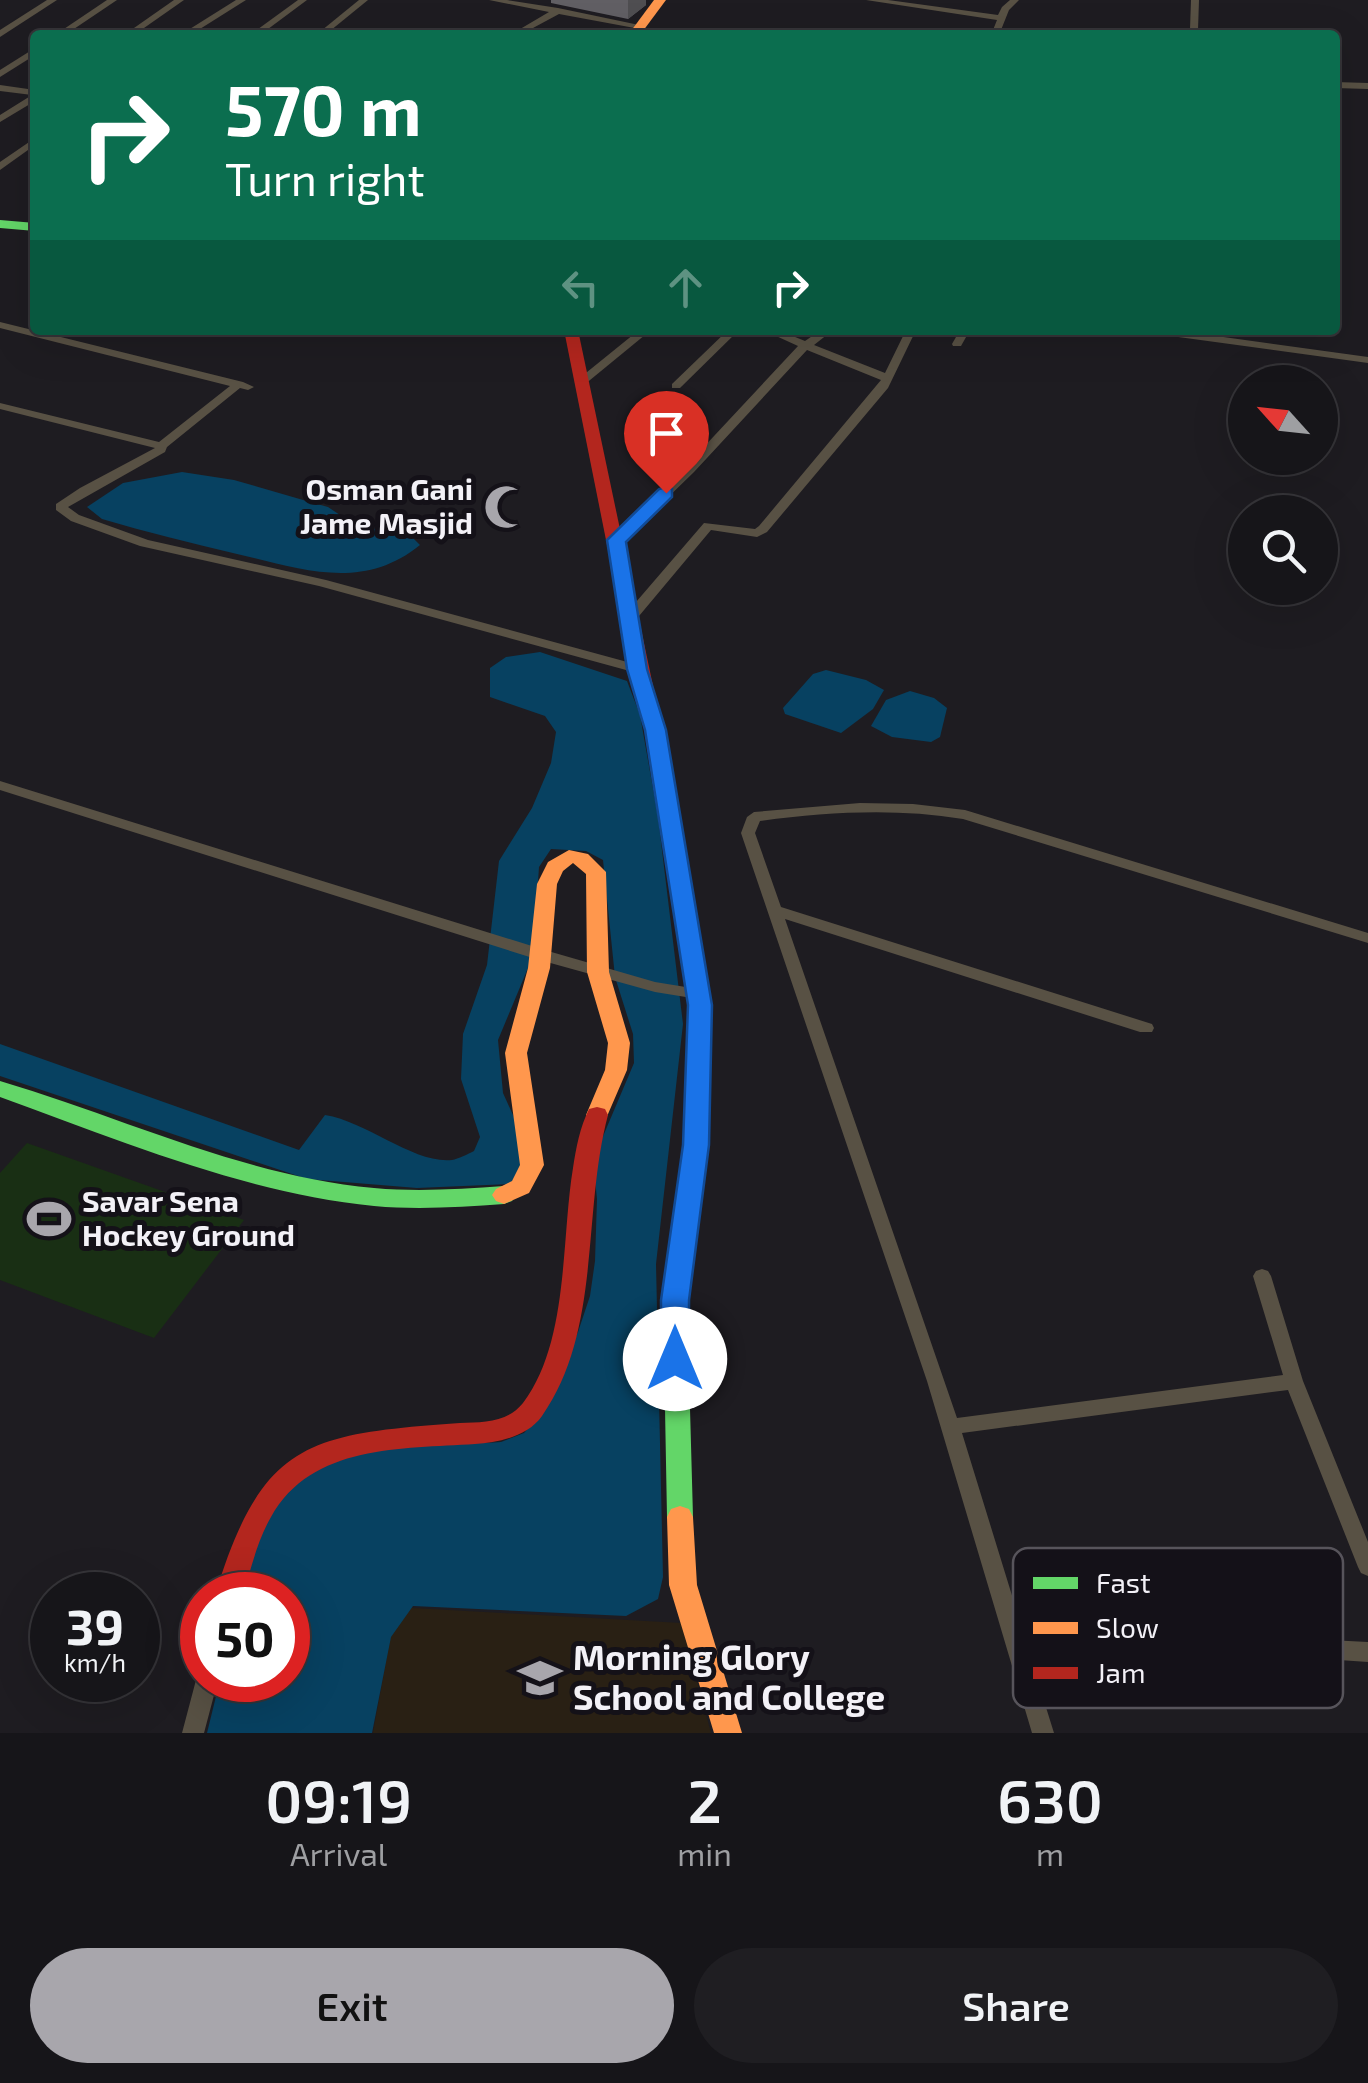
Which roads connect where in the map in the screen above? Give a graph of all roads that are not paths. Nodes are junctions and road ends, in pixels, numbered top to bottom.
1 (53, 0) edge
2 (113, 0) edge
3 (180, 0) edge
4 (242, 0) edge
5 (302, 0) edge
6 (364, 0) edge
7 (494, 0) edge
8 (660, 0) edge
9 (870, 0) edge
10 (1016, 0) edge
11 (1195, 0) edge
12 (558, 11) junction
13 (1001, 18) junction
14 (68, 30) edge
15 (135, 30) edge
16 (193, 30) edge
17 (261, 30) edge
18 (326, 30) edge
19 (523, 30) edge
20 (633, 30) edge
21 (638, 30) edge
22 (997, 30) edge
23 (1194, 30) edge
24 (0, 34) edge
25 (30, 54) edge
26 (0, 74) edge
27 (1340, 85) edge
28 (1368, 86) edge
29 (0, 88) edge
30 (30, 94) edge
31 (30, 98) edge
32 (0, 119) edge
33 (30, 145) edge
34 (0, 168) edge
35 (0, 224) edge
36 (30, 227) edge
37 (0, 325) edge
38 (30, 332) edge
39 (40, 335) edge
40 (572, 335) edge
41 (640, 335) edge
42 (729, 335) edge
43 (782, 335) edge
44 (825, 335) edge
45 (908, 335) edge
46 (962, 335) edge
47 (1186, 335) edge
48 (807, 344) junction
49 (957, 344) dead end
50 (1368, 360) edge
51 (887, 378) junction
52 (580, 383) junction
53 (676, 386) dead end
54 (0, 406) edge
55 (161, 446) junction
56 (616, 540) junction
57 (629, 619) junction
58 (637, 669) junction
59 (0, 785) edge
60 (774, 910) junction
61 (1368, 938) edge
62 (542, 955) junction
63 (598, 970) junction
64 (698, 994) junction
65 (1146, 1028) dead end
66 (0, 1089) edge
67 (1262, 1276) dead end
68 (1294, 1381) junction
69 (949, 1427) junction
70 (1368, 1567) edge
71 (236, 1572) edge
72 (1004, 1610) junction
73 (1013, 1611) edge
74 (1013, 1639) edge
75 (1343, 1650) edge
76 (1368, 1652) edge
77 (201, 1702) edge
78 (1034, 1708) edge
79 (193, 1733) edge
80 (728, 1733) edge
81 (1042, 1733) edge

1 - 24 street
2 - 14 street
3 - 15 street
4 - 16 street
5 - 17 street
6 - 18 street
7 - 12 street
8 - 21 main road
9 - 13 street
10 - 13 street
11 - 23 street
12 - 19 street
12 - 20 street
13 - 22 street
25 - 26 street
27 - 28 street
29 - 30 street
31 - 32 street
33 - 34 street
35 - 36 main road
37 - 38 street
39 - 55 street
40 - 52 main road
41 - 52 street
42 - 53 street
43 - 48 street
44 - 48 street
45 - 51 street
46 - 49 street
47 - 50 street
48 - 51 street
48 - 56 street
51 - 57 street
52 - 56 main road
54 - 55 street
55 - 58 street
56 - 57 main road
57 - 58 main road
58 - 64 main road
59 - 62 street
60 - 61 street
60 - 65 street
60 - 69 street
62 - 63 street
62 - 63 main road
62 - 66 main road
63 - 64 street
63 - 71 main road
64 - 80 main road
67 - 68 street
68 - 69 street
68 - 70 street
69 - 72 street
72 - 73 street
72 - 74 street
75 - 76 street
77 - 79 street
78 - 81 street

